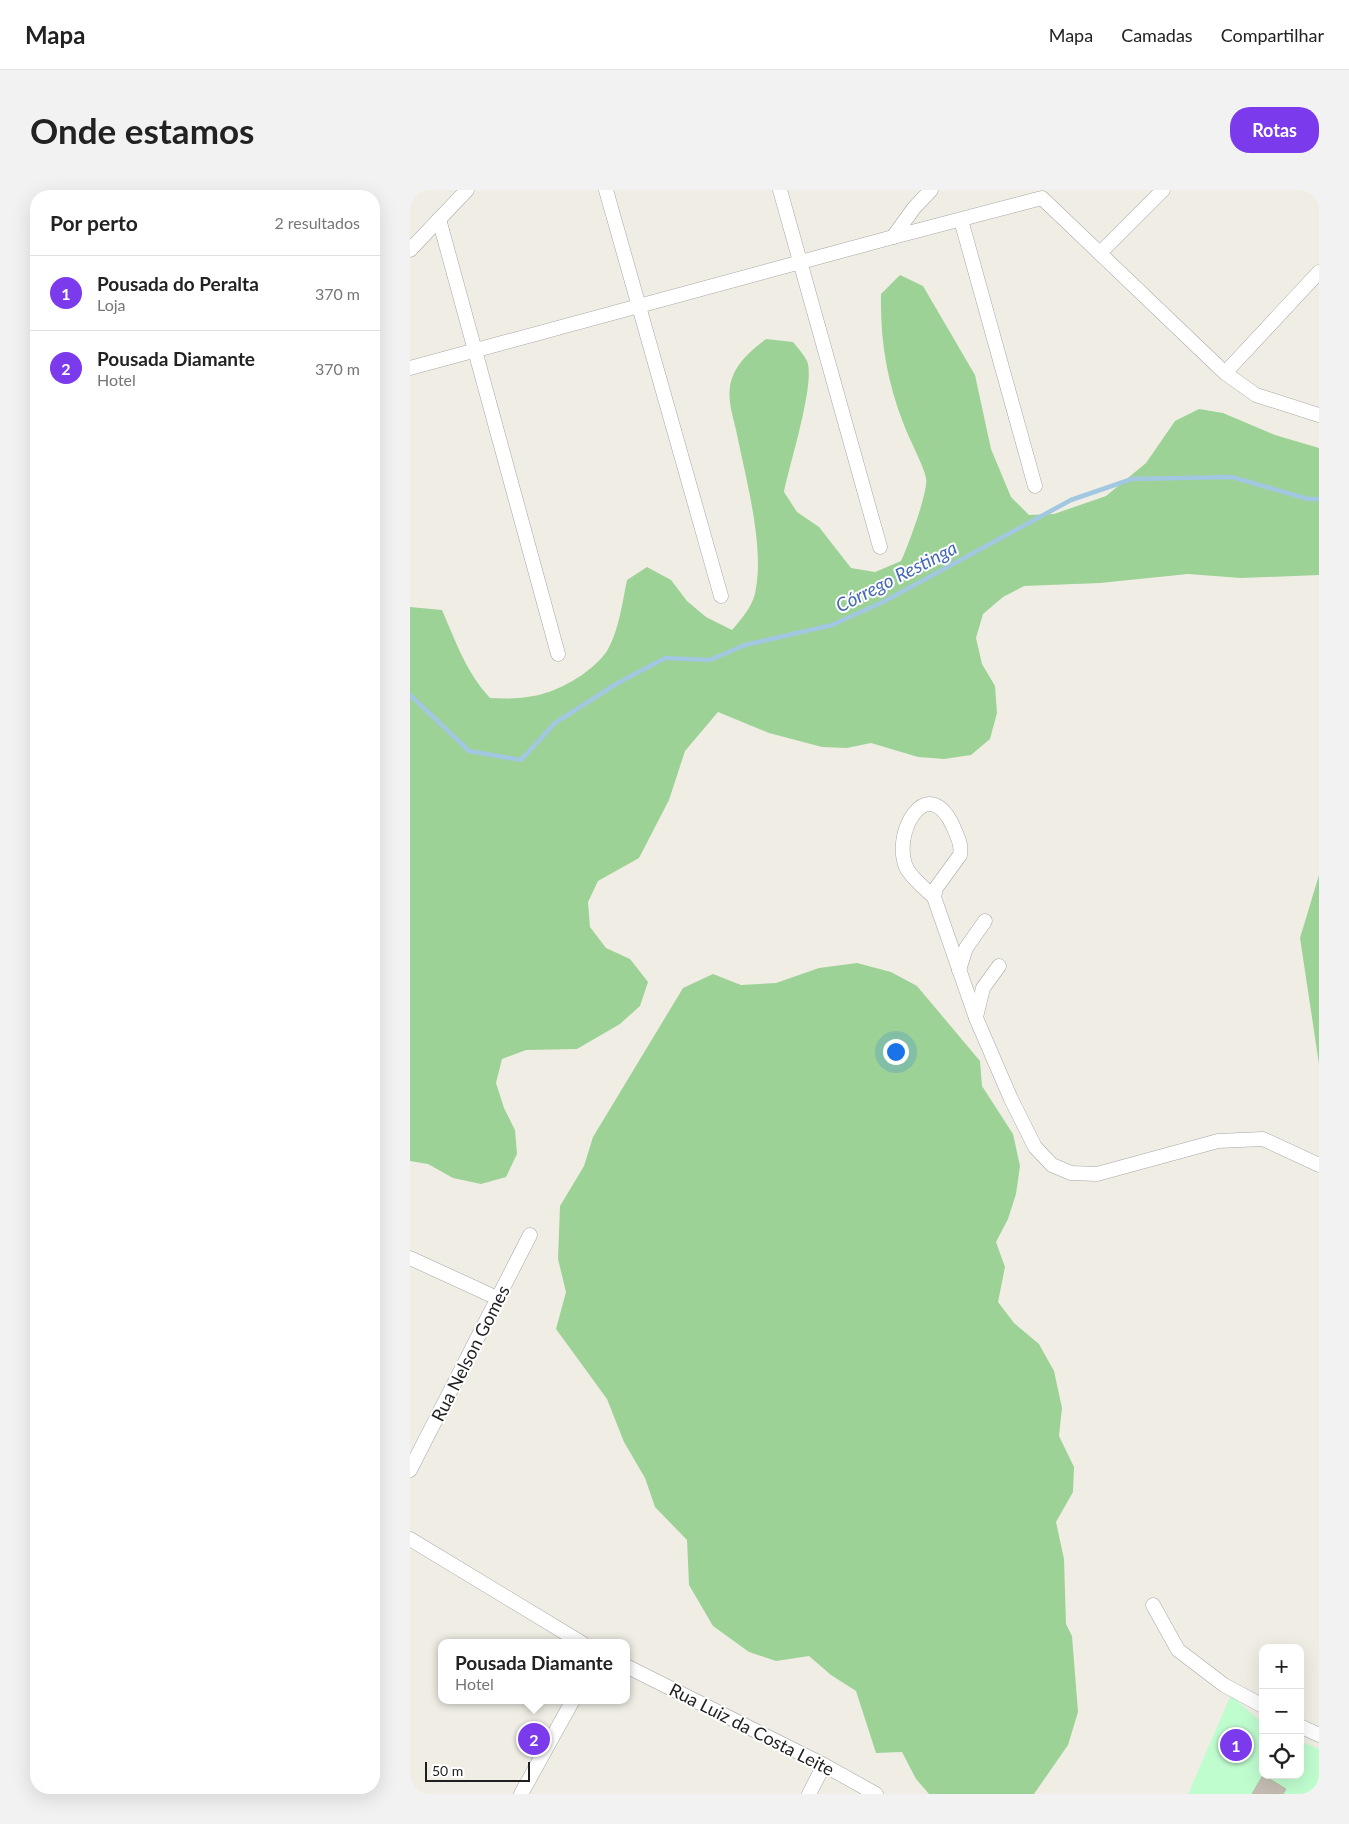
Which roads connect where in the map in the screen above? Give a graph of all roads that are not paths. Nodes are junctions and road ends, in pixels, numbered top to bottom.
1 (467, 190) edge
2 (606, 190) edge
3 (780, 190) edge
4 (931, 190) edge
5 (1163, 190) edge
6 (1040, 194) edge
7 (439, 219) junction
8 (962, 220) junction
9 (892, 237) junction
10 (410, 250) edge
11 (1100, 253) junction
12 (800, 263) junction
13 (1319, 272) edge
14 (638, 306) junction
15 (477, 350) junction
16 (410, 368) edge
17 (1225, 373) junction
18 (1319, 415) edge
19 (1034, 486) dead end
20 (880, 547) dead end
21 (721, 596) dead end
22 (558, 654) dead end
23 (934, 897) junction
24 (985, 921) dead end
25 (998, 966) dead end
26 (961, 975) junction
27 (987, 982) junction
28 (976, 1018) junction
29 (1319, 1165) edge
30 (530, 1235) dead end
31 (410, 1258) edge
32 (497, 1298) junction
33 (410, 1470) edge
34 (410, 1538) edge
35 (1153, 1605) dead end
36 (575, 1639) edge
37 (630, 1668) edge
38 (571, 1704) edge
39 (1259, 1704) edge
40 (1304, 1728) edge
41 (1319, 1736) edge
42 (824, 1765) junction
43 (521, 1794) edge
44 (809, 1794) edge
45 (876, 1794) edge

1 - 7 street
2 - 14 street
3 - 12 street
4 - 9 street
5 - 11 street
6 - 8 street
6 - 11 street
7 - 10 street
7 - 15 street
8 - 9 street
8 - 19 street
9 - 12 street
11 - 17 street
12 - 14 street
12 - 20 street
13 - 17 street
14 - 15 street
14 - 21 street
15 - 16 street
15 - 22 street
17 - 18 street
23 - 23 street
23 - 26 street
24 - 26 street
25 - 27 street
26 - 27 street
26 - 28 street
27 - 28 street
28 - 29 street
30 - 32 street, Rua Nelson Gomes
31 - 32 street
32 - 33 street, Rua Nelson Gomes
34 - 36 street
35 - 39 street
37 - 42 street, Rua Luiz da Costa Leite
38 - 43 street
40 - 41 street
42 - 44 street
42 - 45 street, Rua Luiz da Costa Leite

